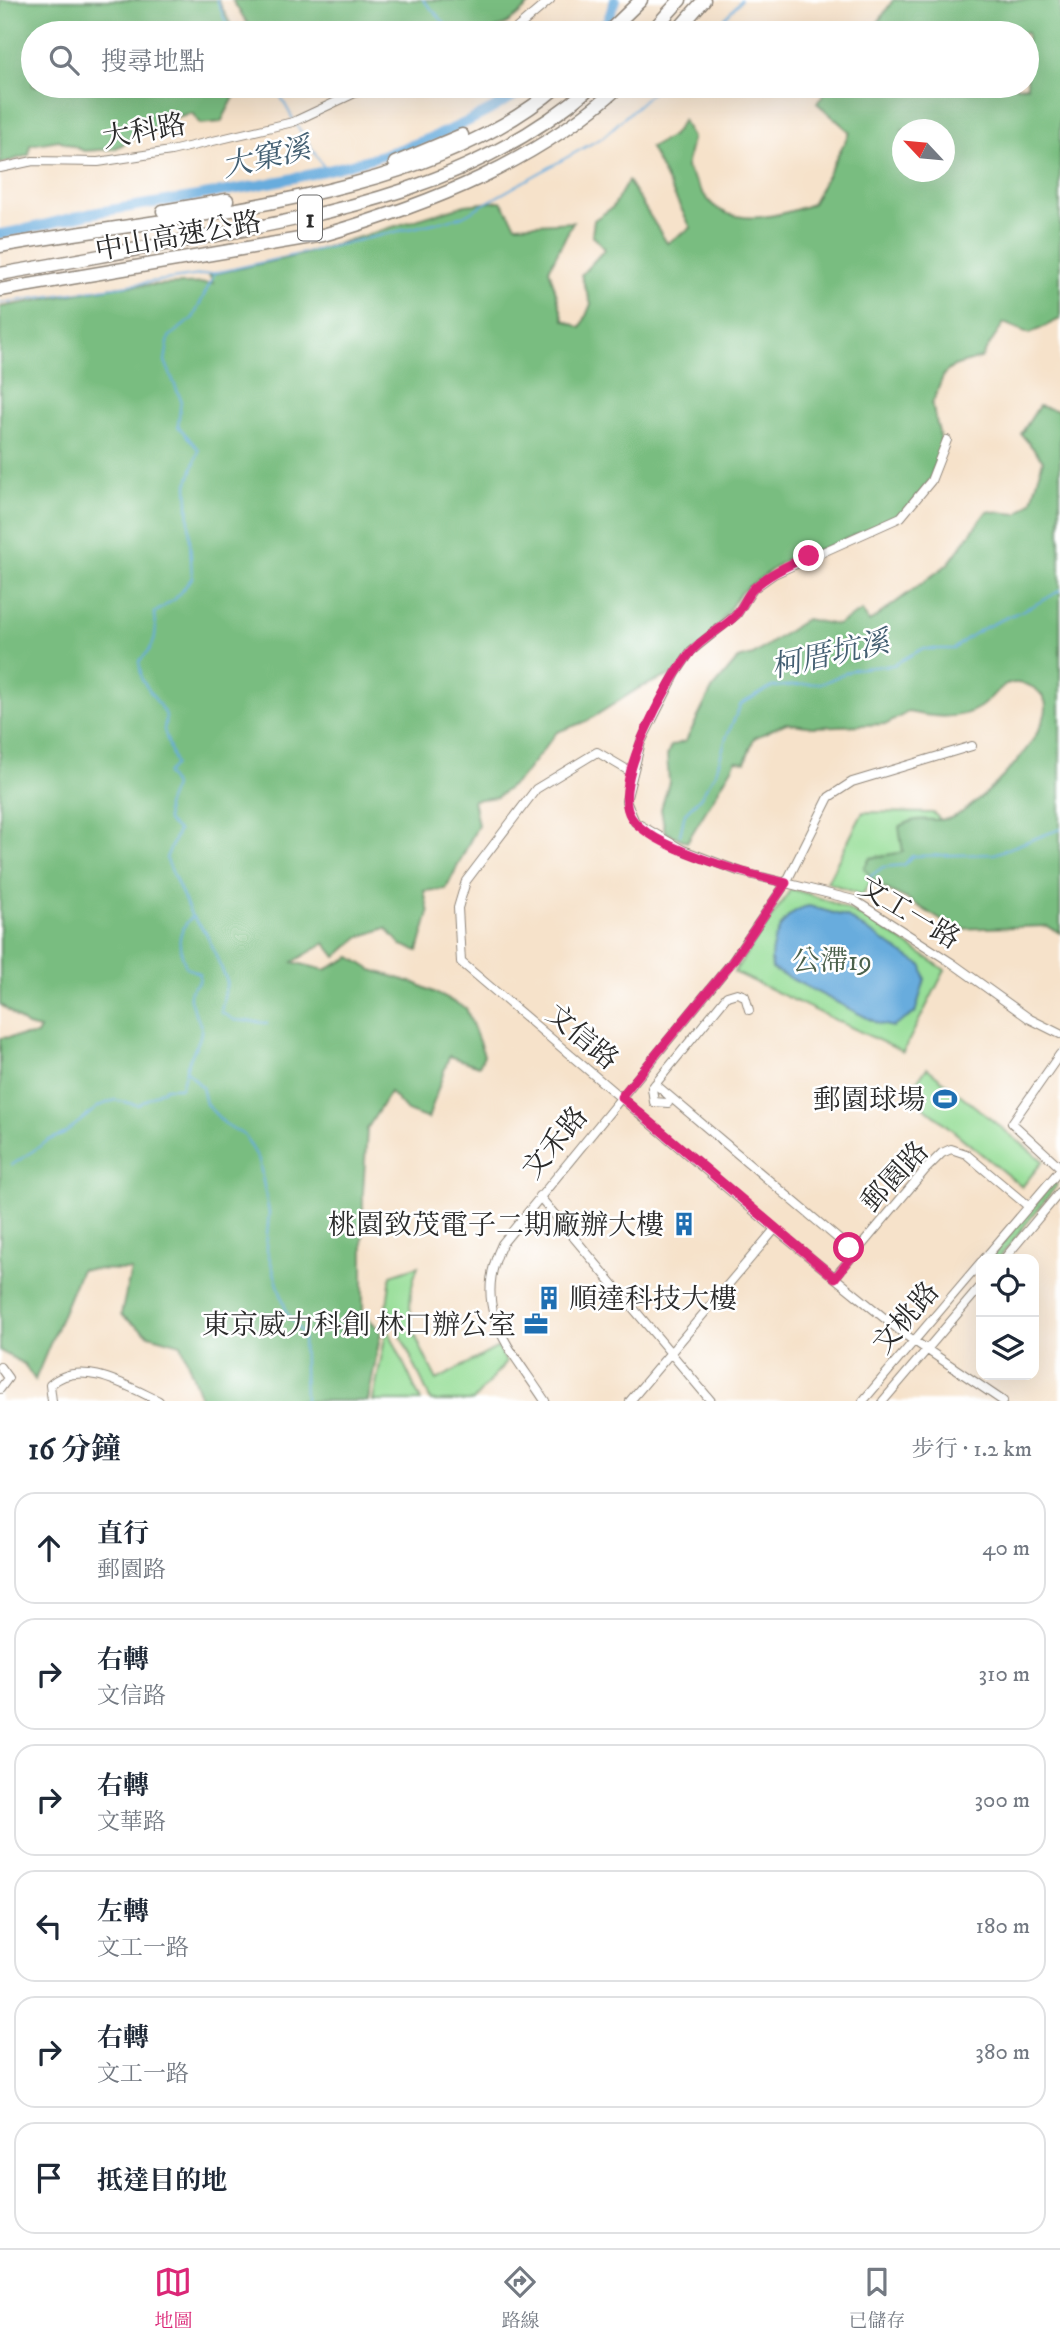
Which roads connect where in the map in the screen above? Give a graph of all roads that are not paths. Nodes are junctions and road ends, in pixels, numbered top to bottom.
1 (550, 0) edge
2 (641, 0) edge
3 (650, 0) edge
4 (680, 0) edge
5 (704, 0) edge
6 (525, 21) edge
7 (619, 21) edge
8 (629, 21) edge
9 (661, 21) edge
10 (686, 21) edge
11 (345, 98) edge
12 (526, 98) edge
13 (543, 98) edge
14 (577, 98) edge
15 (605, 98) edge
16 (0, 168) edge
17 (0, 238) edge
18 (0, 246) edge
19 (0, 274) edge
20 (0, 290) edge
21 (947, 440) dead end
22 (972, 746) dead end
23 (631, 772) junction
24 (786, 883) junction
25 (749, 1010) dead end
26 (1060, 1034) edge
27 (1060, 1054) edge
28 (655, 1084) junction
29 (621, 1097) junction
30 (668, 1103) dead end
31 (1060, 1169) edge
32 (1060, 1192) edge
33 (539, 1196) junction
34 (1029, 1207) junction
35 (775, 1229) junction
36 (855, 1253) junction
37 (989, 1254) edge
38 (1007, 1254) edge
39 (976, 1269) edge
40 (835, 1278) junction
41 (976, 1292) edge
42 (914, 1342) junction
43 (926, 1351) junction
44 (670, 1353) junction
45 (0, 1367) edge
46 (0, 1389) edge
47 (52, 1401) edge
48 (159, 1401) edge
49 (545, 1401) edge
50 (630, 1401) edge
51 (710, 1401) edge
52 (863, 1401) edge
53 (883, 1401) edge
54 (1003, 1401) edge

1 - 6 street
2 - 7 highway
3 - 8 highway
4 - 9 highway
5 - 10 highway
11 - 16 street, 大科路
12 - 17 highway, 1
13 - 18 highway, 1
14 - 19 highway, 中山高速公路 / 1
15 - 20 highway, 中山高速公路 / 1
21 - 23 street, 文工一路
22 - 24 street, 文禾路
23 - 24 street, 文工一路
23 - 29 street, 文信路
24 - 26 street, 文工一路
24 - 29 street, 文禾路
25 - 28 street
27 - 31 street
28 - 30 street
28 - 36 street
29 - 33 street, 文禾路
29 - 35 street, 文信路
31 - 34 street, 文桃路
32 - 38 street
33 - 44 street
33 - 49 street, 文禾路
34 - 36 street, 郵園路
34 - 37 street, 文桃路
35 - 40 street, 文信路
35 - 44 street
36 - 40 street, 郵園路
39 - 42 street, 文桃路
40 - 42 street, 文信路
41 - 43 street, 文桃路
42 - 43 street, 文信路
42 - 52 street, 文桃路
43 - 53 street, 文桃路
43 - 54 street, 文信路
44 - 50 street
44 - 51 street
45 - 46 street
47 - 48 street

